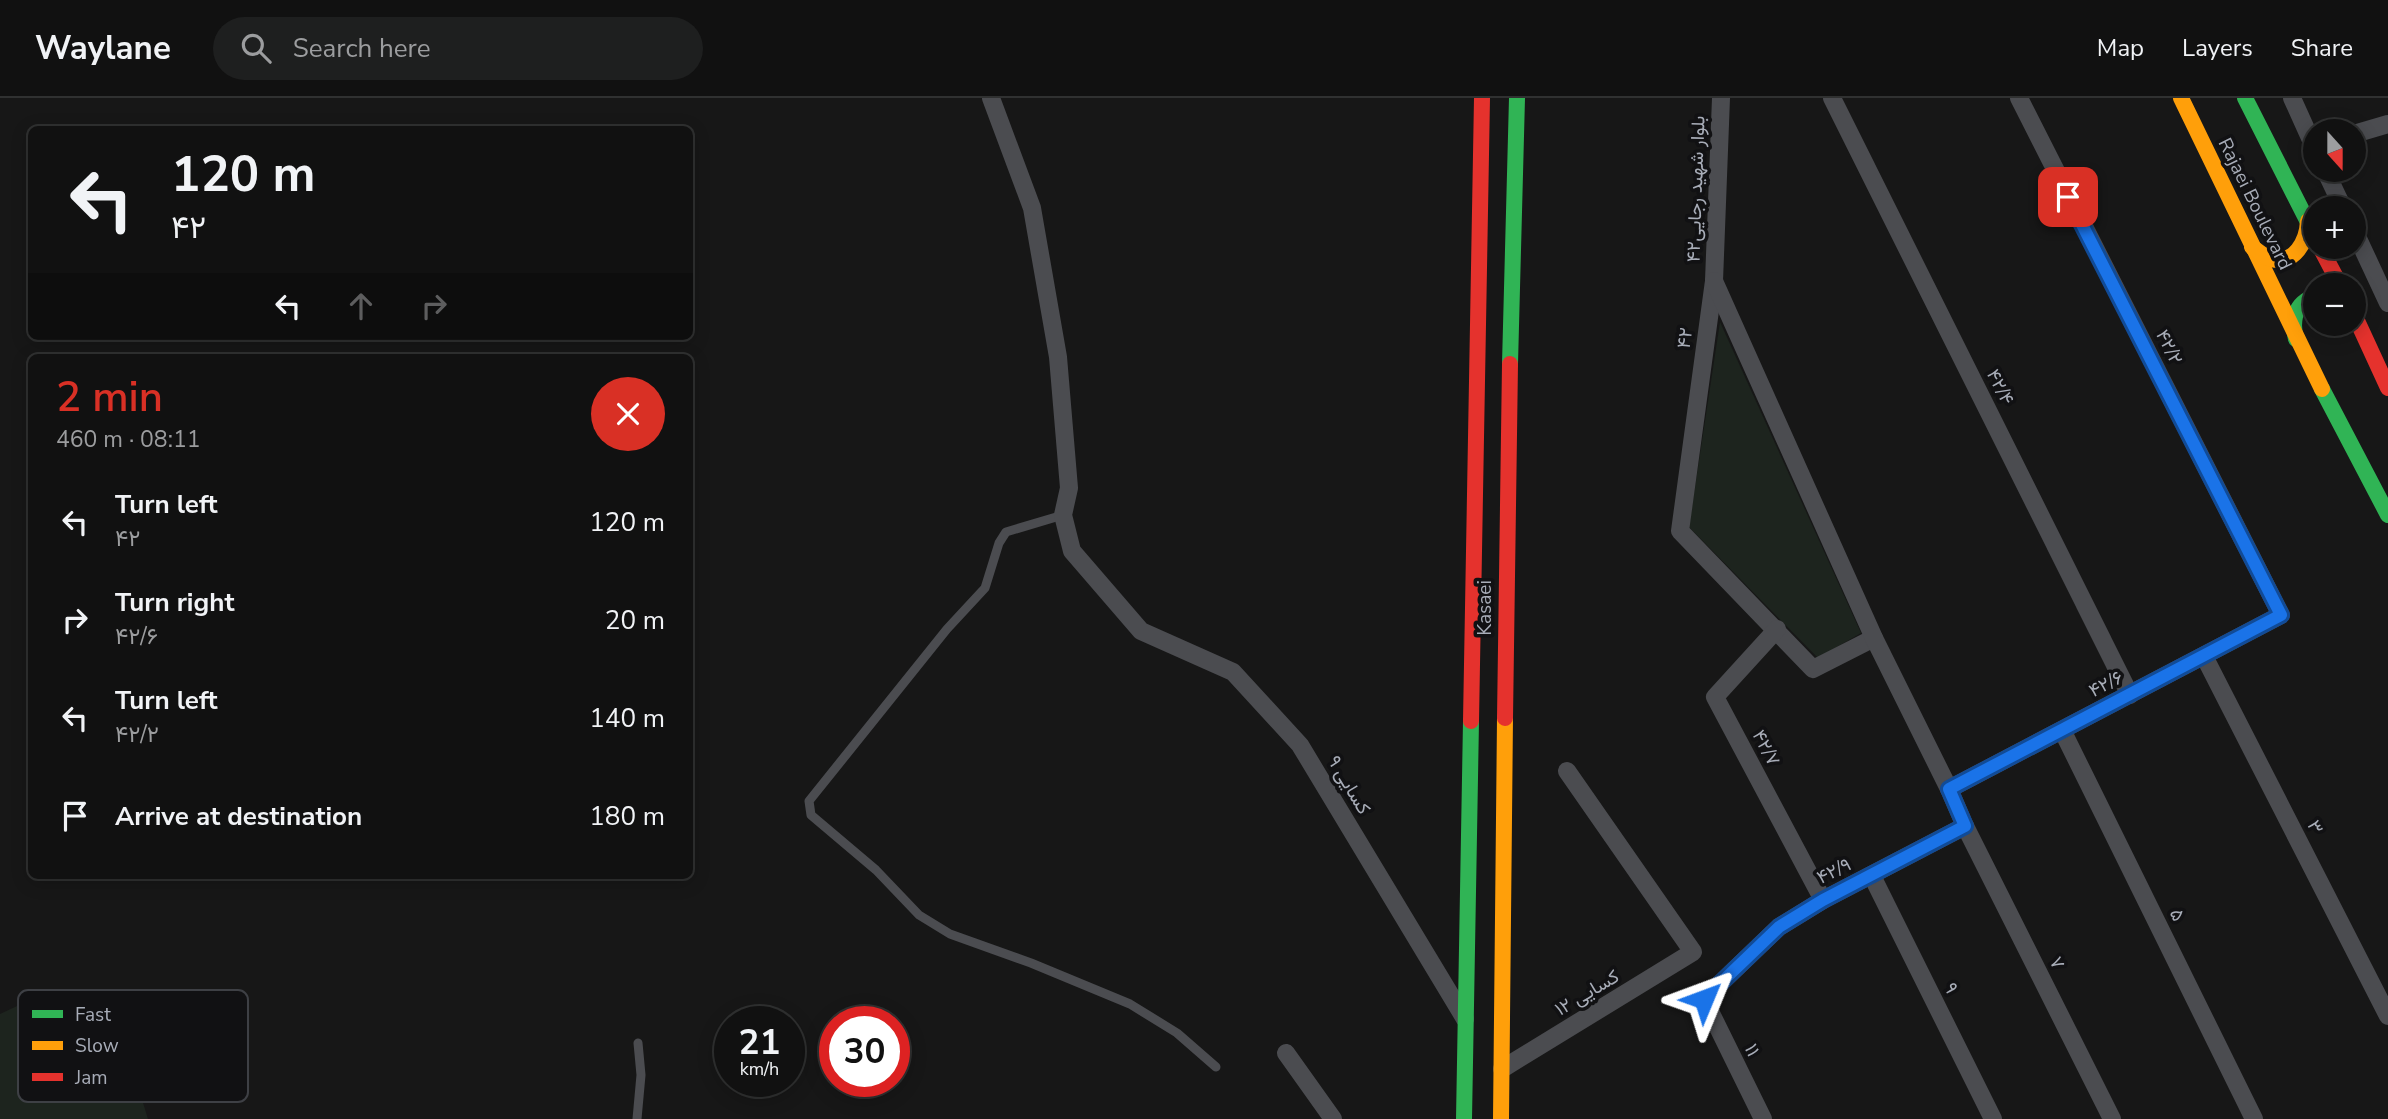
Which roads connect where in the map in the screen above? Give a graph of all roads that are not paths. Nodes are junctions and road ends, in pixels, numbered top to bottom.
1 (991, 98) edge
2 (1482, 98) edge
3 (1517, 98) edge
4 (1721, 98) edge
5 (1832, 98) edge
6 (2019, 98) edge
7 (2181, 98) edge
8 (2245, 98) edge
9 (2292, 98) edge
10 (2304, 119) edge
11 (2388, 124) edge
12 (2366, 132) edge
13 (2303, 211) edge
14 (2303, 246) edge
15 (2252, 247) junction
16 (2366, 256) edge
17 (1714, 281) junction
18 (2303, 303) edge
19 (2388, 303) edge
20 (2364, 336) edge
21 (2296, 339) junction
22 (2388, 387) edge
23 (1492, 457) junction
24 (1063, 515) junction
25 (2388, 515) edge
26 (2281, 615) joint
27 (1777, 629) junction
28 (1874, 638) junction
29 (2204, 656) junction
30 (2130, 695) junction
31 (2062, 730) junction
32 (1567, 771) dead end
33 (1949, 789) junction
34 (1965, 826) junction
35 (1872, 876) junction
36 (1823, 900) junction
37 (1704, 999) joint
38 (2388, 1016) edge
39 (1465, 1018) junction
40 (638, 1043) dead end
41 (1286, 1053) dead end
42 (1216, 1067) dead end
43 (1502, 1069) junction
44 (637, 1119) edge
45 (1333, 1119) edge
46 (1464, 1119) edge
47 (1501, 1119) edge
48 (1763, 1119) edge
49 (1993, 1119) edge
50 (2112, 1119) edge
51 (2254, 1119) edge

1 - 24 street
2 - 23 main road, Kasaei
3 - 23 main road, Kasaei
4 - 17 street, بلوار شهید رجایی۴۲
5 - 30 street, ۴۲/۴
6 - 26 street, ۴۲/۲
7 - 15 main road, Rajaei Boulevard
8 - 13 main road, Rajaei Boulevard
9 - 10 street
11 - 12 street
14 - 15 main road
15 - 21 main road, Rajaei Boulevard
16 - 19 street
17 - 27 street, ۴۲
17 - 28 street
18 - 21 main road
20 - 22 main road
21 - 25 main road, Rajaei Boulevard
23 - 39 main road, Kasaei
23 - 43 main road, Kasaei
24 - 39 street, ۹ کسایی
24 - 42 lane
26 - 29 street, ۴۲/۶
27 - 28 street, ۴۲
27 - 36 street, ۴۲/۷
28 - 33 street
29 - 30 street, ۴۲/۶
29 - 38 street, ۳
30 - 31 street, ۴۲/۶
31 - 33 street, ۴۲/۶
31 - 51 street, ۵
32 - 43 street, ۱۲ کسایی
33 - 34 street
34 - 35 street, ۴۲/۹
34 - 50 street, ۷
35 - 36 street, ۴۲/۹
35 - 49 street, ۹
36 - 37 street, ۴۲/۹
37 - 48 street, ۱۱
39 - 46 main road, Kasaei
40 - 44 lane
41 - 45 street
43 - 47 main road, Kasaei

